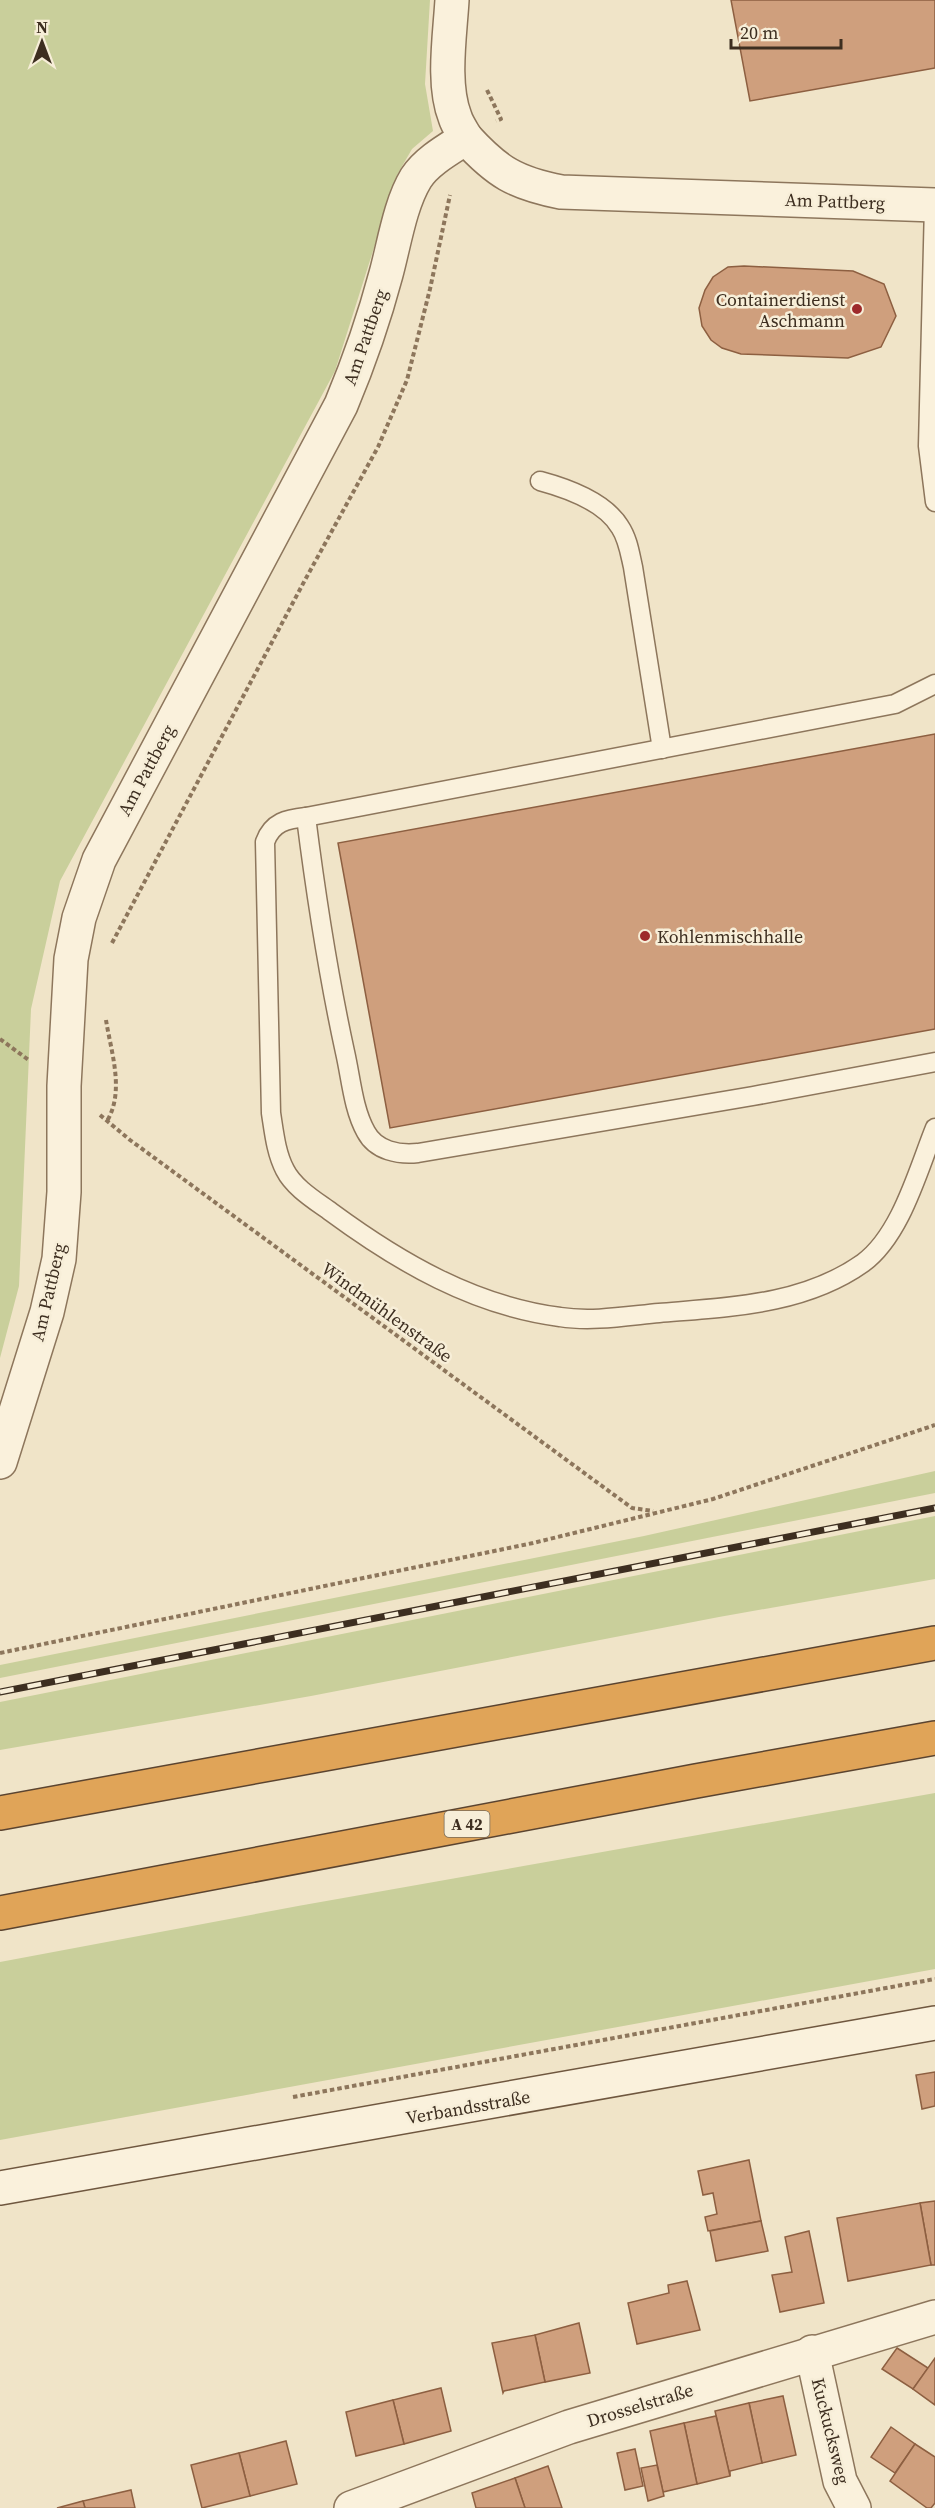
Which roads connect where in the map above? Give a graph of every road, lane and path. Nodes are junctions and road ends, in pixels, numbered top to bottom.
1 (452, 0) edge
2 (483, 81) dead end
3 (471, 143) junction
4 (935, 205) edge
5 (540, 481) dead end
6 (935, 502) edge
7 (935, 684) edge
8 (662, 748) junction
9 (306, 817) junction
10 (107, 952) dead end
11 (104, 1011) dead end
12 (935, 1062) edge
13 (935, 1128) edge
14 (935, 1425) edge
15 (0, 1462) edge
16 (657, 1512) junction
17 (935, 1643) edge
18 (0, 1653) edge
19 (935, 1738) edge
20 (0, 1813) edge
21 (0, 1913) edge
22 (935, 1978) edge
23 (935, 2024) edge
24 (289, 2098) dead end
25 (0, 2188) edge
26 (935, 2317) edge
27 (812, 2352) junction
28 (418, 2496) edge
29 (351, 2508) edge
30 (854, 2508) edge

1 - 3 street, Am Pattberg
2 - 3 path
3 - 4 street, Am Pattberg
3 - 10 path
3 - 15 street, Am Pattberg
4 - 6 lane
5 - 8 lane
7 - 8 lane
8 - 9 lane
9 - 12 lane
9 - 13 lane
11 - 16 path, Windmühlenstraße
14 - 16 path
16 - 18 path
17 - 20 highway
19 - 21 highway, A 42
22 - 24 path
23 - 25 street, Verbandsstraße
26 - 27 street, Drosselstraße
27 - 28 street, Drosselstraße
27 - 30 street, Kuckucksweg
28 - 29 street, Drosselstraße

